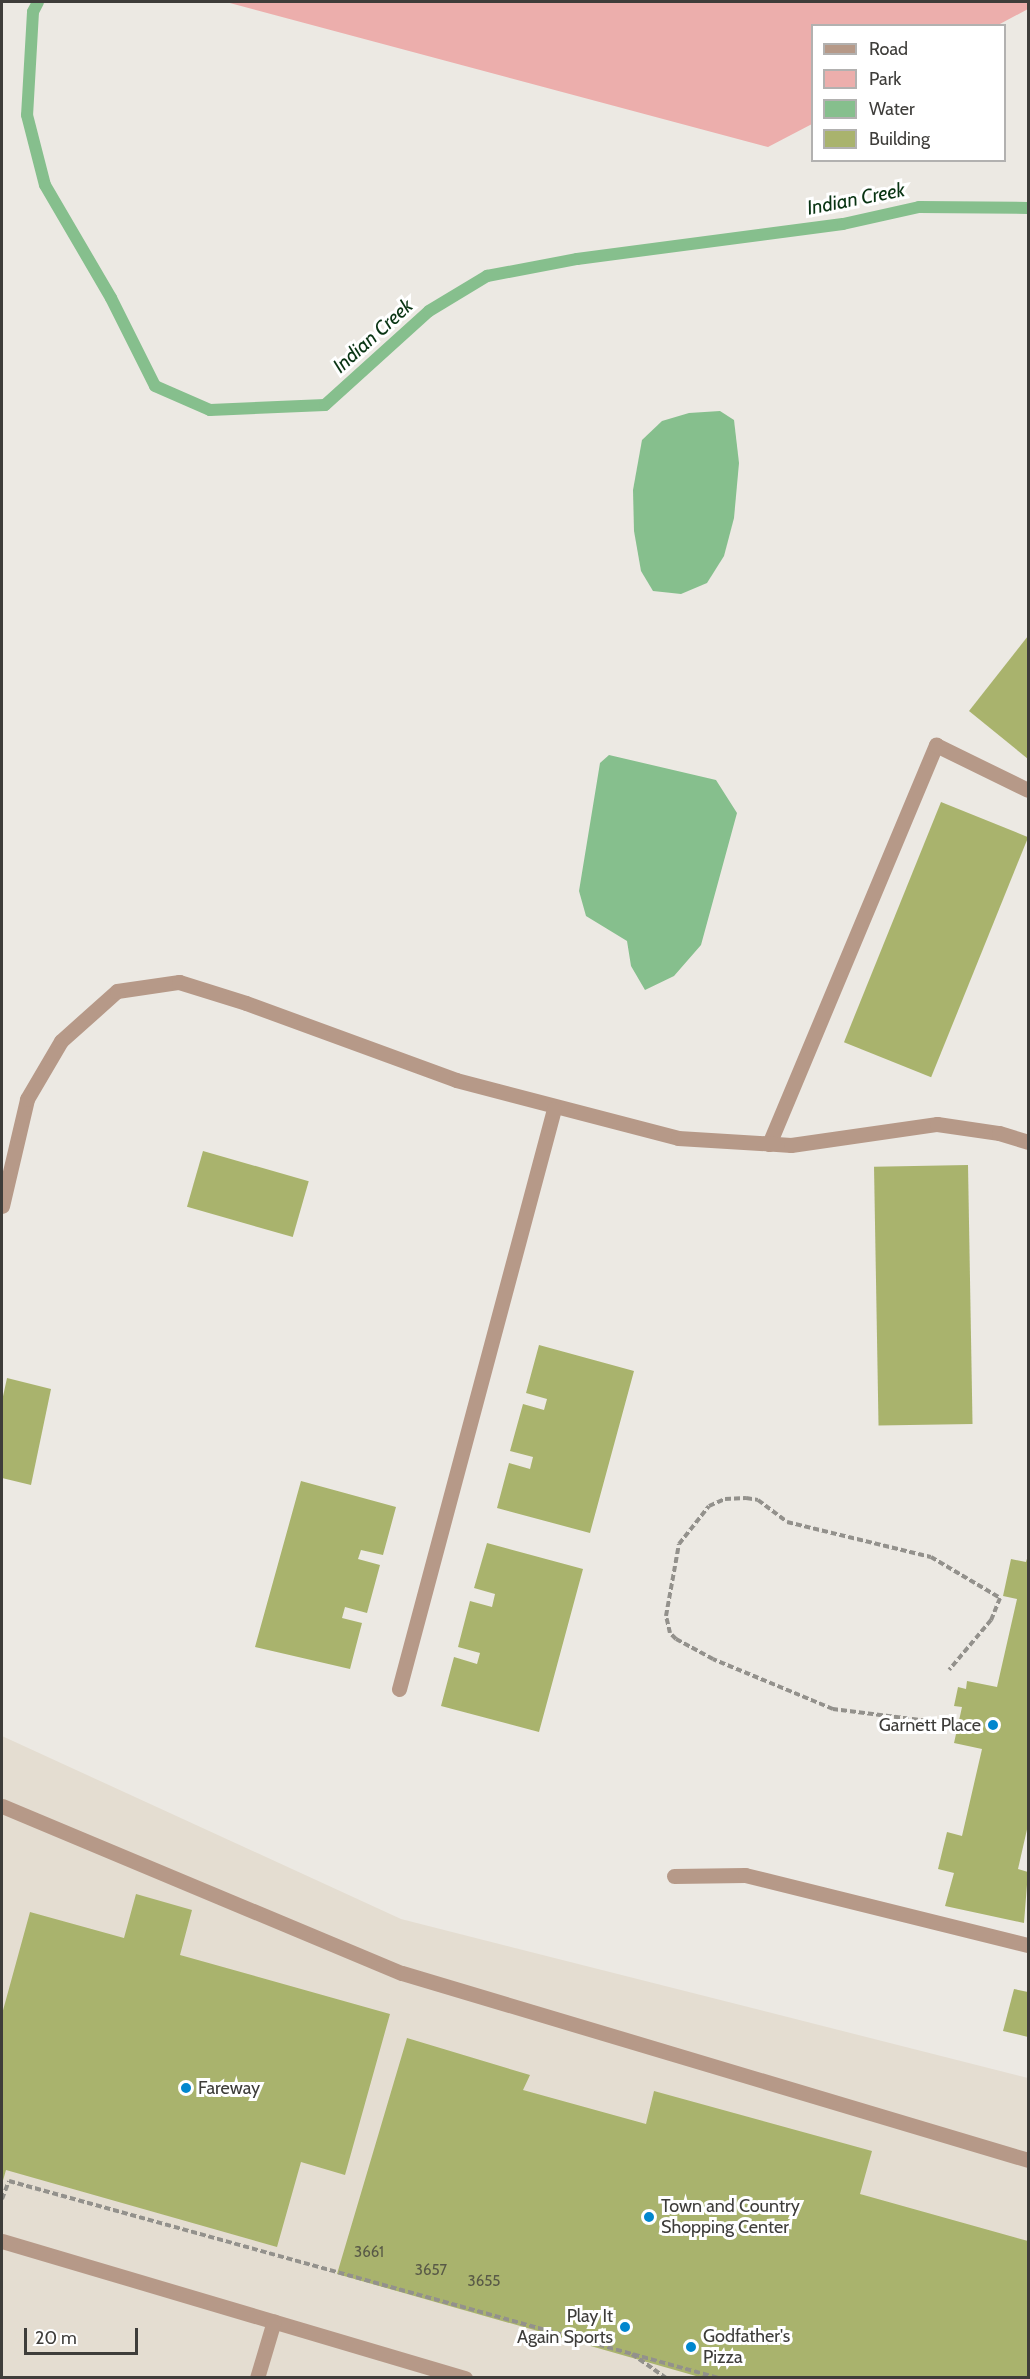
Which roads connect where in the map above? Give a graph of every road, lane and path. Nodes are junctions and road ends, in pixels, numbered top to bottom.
1 (1029, 790) edge
2 (554, 1109) junction
3 (1029, 1142) edge
4 (768, 1144) junction
5 (2, 1206) edge
6 (949, 1670) dead end
7 (399, 1689) dead end
8 (936, 1722) dead end
9 (2, 1806) edge
10 (674, 1876) dead end
11 (1029, 1945) edge
12 (1029, 2160) edge
13 (2, 2199) edge
14 (2, 2241) edge
15 (274, 2321) junction
16 (629, 2352) junction
17 (257, 2378) edge
18 (465, 2378) edge
19 (666, 2378) edge
20 (719, 2378) edge

1 - 4 street
2 - 4 street
2 - 5 street
2 - 7 street
3 - 4 street
6 - 8 path
9 - 12 street
10 - 11 street
13 - 16 path
14 - 15 street
15 - 17 street
15 - 18 street
16 - 19 path
16 - 20 path

